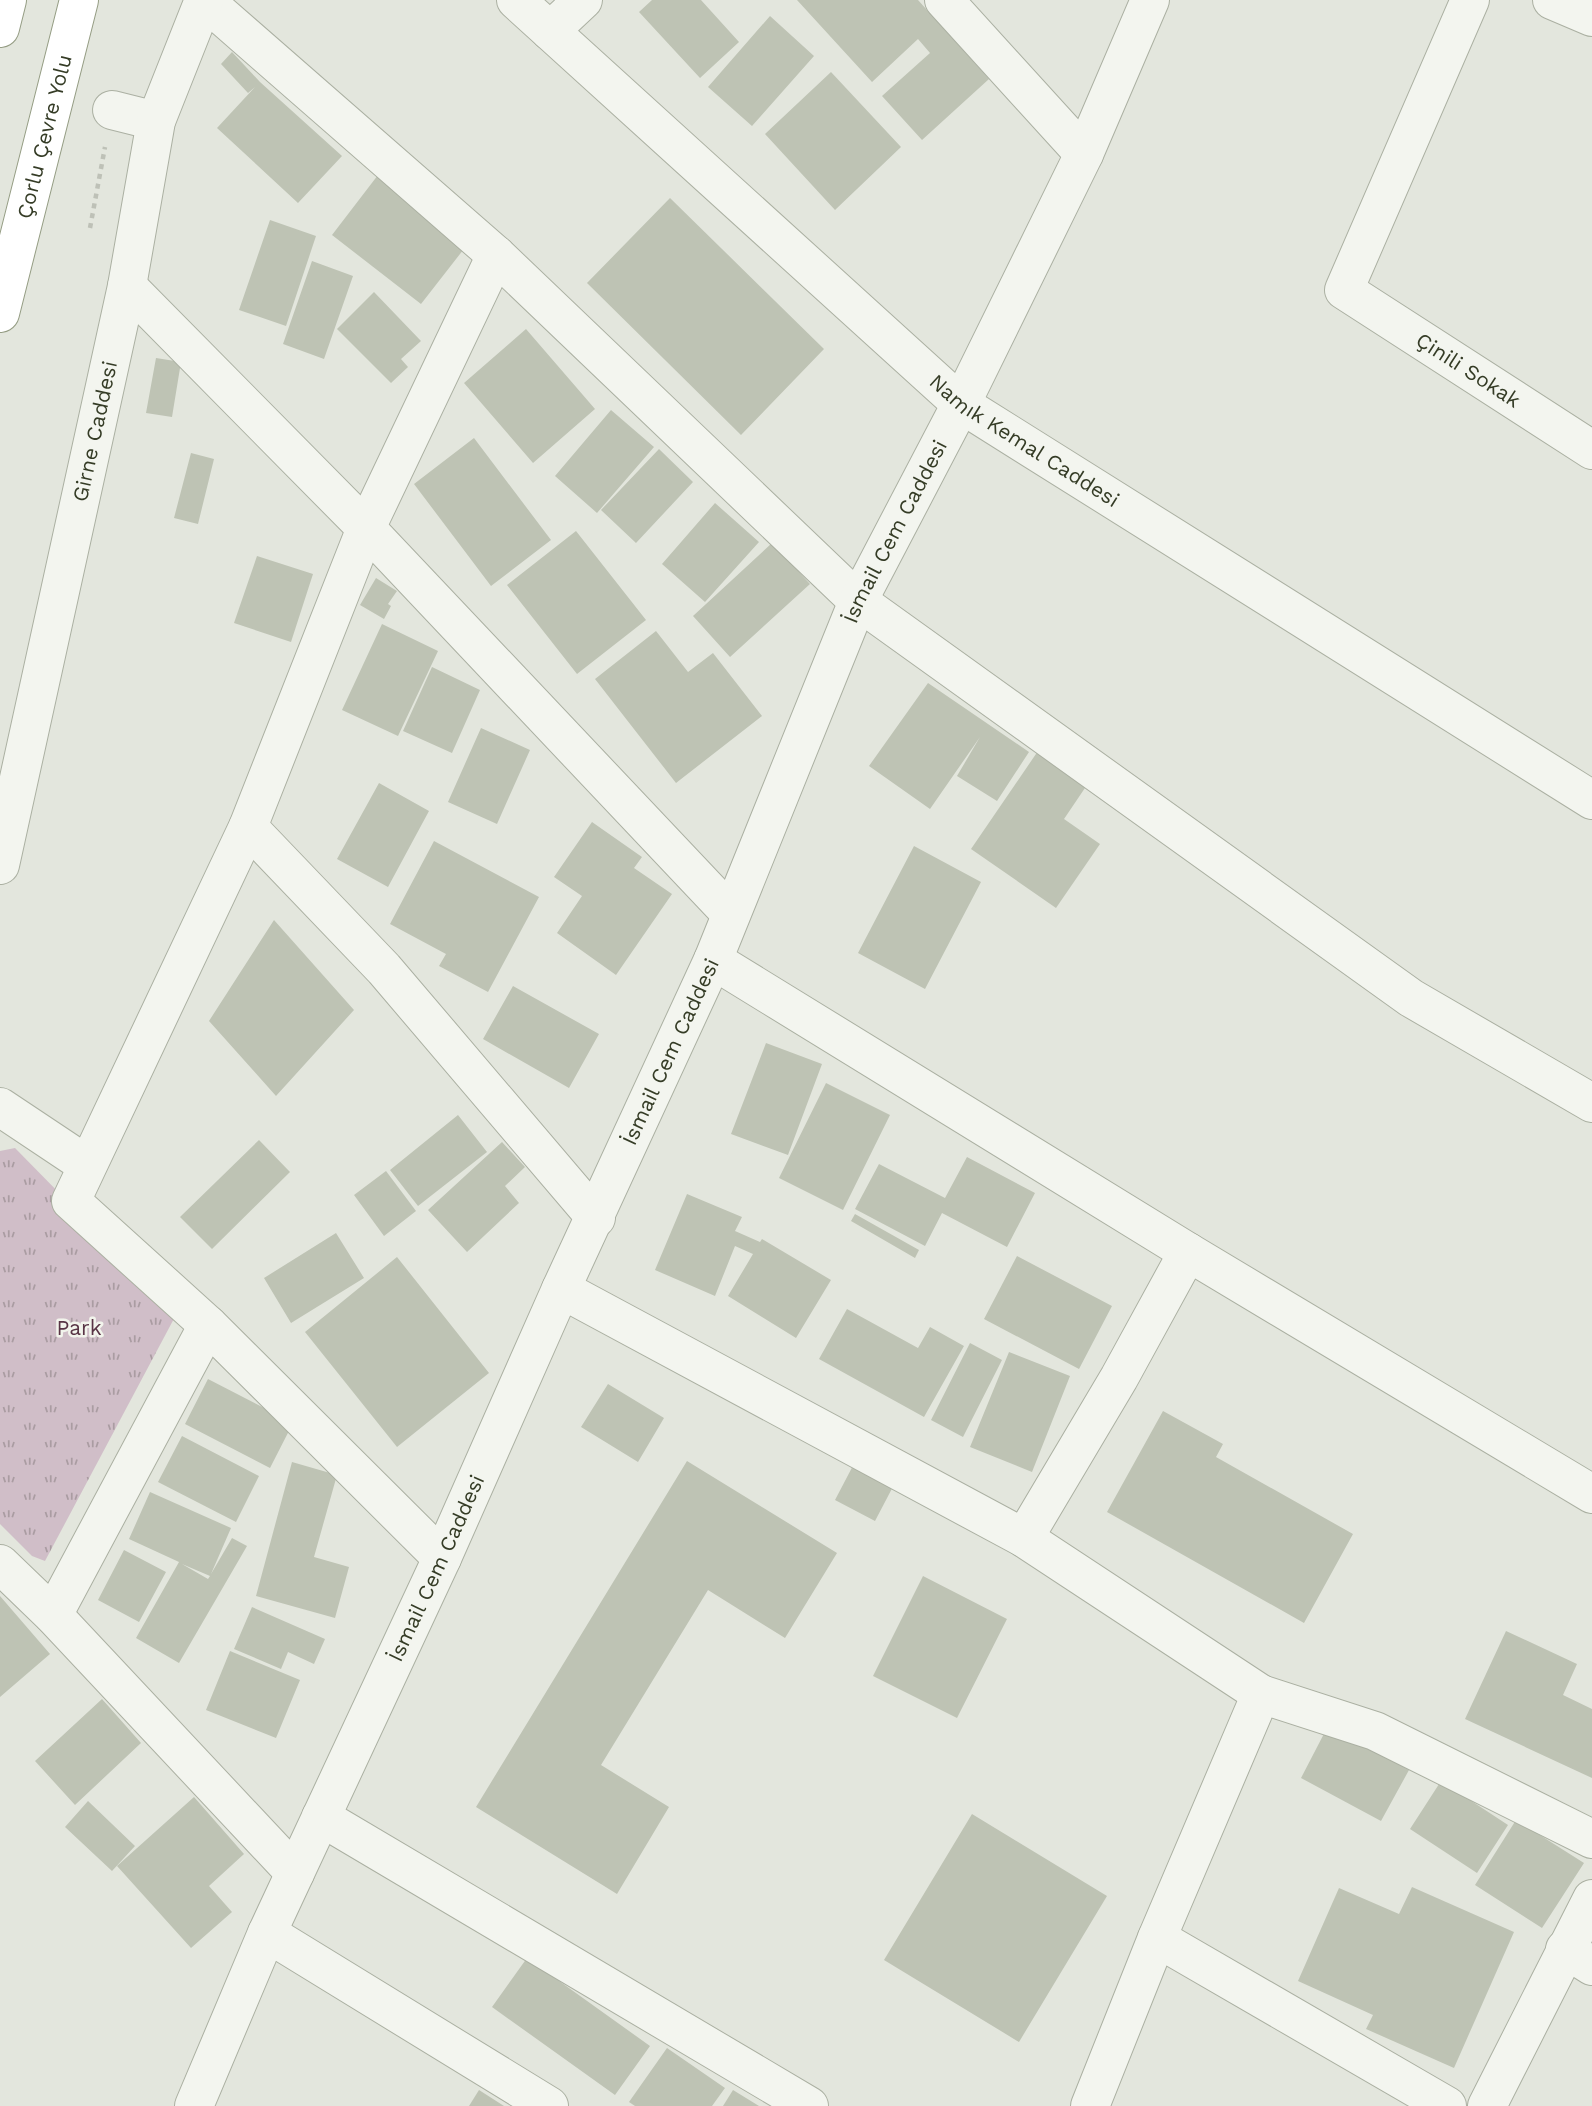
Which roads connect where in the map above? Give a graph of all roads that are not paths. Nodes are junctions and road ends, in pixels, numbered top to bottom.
1 (7, 0) edge
2 (79, 0) edge
3 (204, 0) edge
4 (516, 0) edge
5 (583, 0) edge
6 (944, 0) edge
7 (1150, 0) edge
8 (1470, 0) edge
9 (1552, 0) edge
10 (1592, 17) edge
11 (0, 28) edge
12 (550, 31) junction
13 (112, 110) road end
14 (156, 121) junction
15 (1084, 154) junction
16 (496, 255) junction
17 (127, 286) junction
18 (0, 313) edge
19 (961, 404) junction
20 (1592, 450) edge
21 (366, 527) junction
22 (858, 601) junction
23 (1592, 800) edge
24 (248, 827) junction
25 (0, 865) edge
26 (731, 914) junction
27 (713, 960) junction
28 (1592, 1103) edge
29 (0, 1107) edge
30 (87, 1165) junction
31 (596, 1218) junction
32 (1188, 1252) junction
33 (561, 1289) junction
34 (208, 1325) junction
35 (1592, 1494) edge
36 (1024, 1538) junction
37 (442, 1558) junction
38 (0, 1564) edge
39 (53, 1615) junction
40 (1261, 1695) junction
41 (321, 1817) junction
42 (1592, 1839) edge
43 (295, 1873) junction
44 (1592, 1899) edge
45 (267, 1933) junction
46 (1157, 1938) junction
47 (1579, 1958) edge
48 (194, 2106) edge
49 (548, 2106) edge
50 (808, 2106) edge
51 (1090, 2106) edge
52 (1447, 2106) edge
53 (1487, 2106) edge

1 - 11 highway
2 - 18 highway, Çorlu Çevre Yolu
3 - 14 street, Girne Caddesi
3 - 16 street
4 - 12 street, Namık Kemal Caddesi
5 - 12 street
6 - 15 street
7 - 15 street, İsmail Cem Caddesi
8 - 20 street, Çinili Sokak
9 - 10 street
12 - 19 street, Namık Kemal Caddesi
13 - 14 street
14 - 17 street, Girne Caddesi
15 - 19 street, İsmail Cem Caddesi
16 - 21 street
16 - 22 street
17 - 21 street
17 - 25 street, Girne Caddesi
19 - 22 street, İsmail Cem Caddesi
19 - 23 street, Namık Kemal Caddesi
21 - 24 street
21 - 26 street
22 - 26 street, İsmail Cem Caddesi
22 - 28 street
24 - 30 street
24 - 31 street
26 - 27 street, İsmail Cem Caddesi
27 - 31 street, İsmail Cem Caddesi
27 - 32 street
29 - 30 street
30 - 34 street
31 - 33 street, İsmail Cem Caddesi
32 - 35 street
32 - 36 street
33 - 36 street
33 - 37 street, İsmail Cem Caddesi
34 - 37 street
34 - 39 street
36 - 40 street
37 - 41 street, İsmail Cem Caddesi
38 - 39 street
39 - 43 street
40 - 42 street
40 - 46 street
41 - 43 street, İsmail Cem Caddesi
41 - 50 street
43 - 45 street, İsmail Cem Caddesi
44 - 47 street
45 - 48 street, İsmail Cem Caddesi
45 - 49 street
46 - 51 street
46 - 52 street
47 - 53 street

